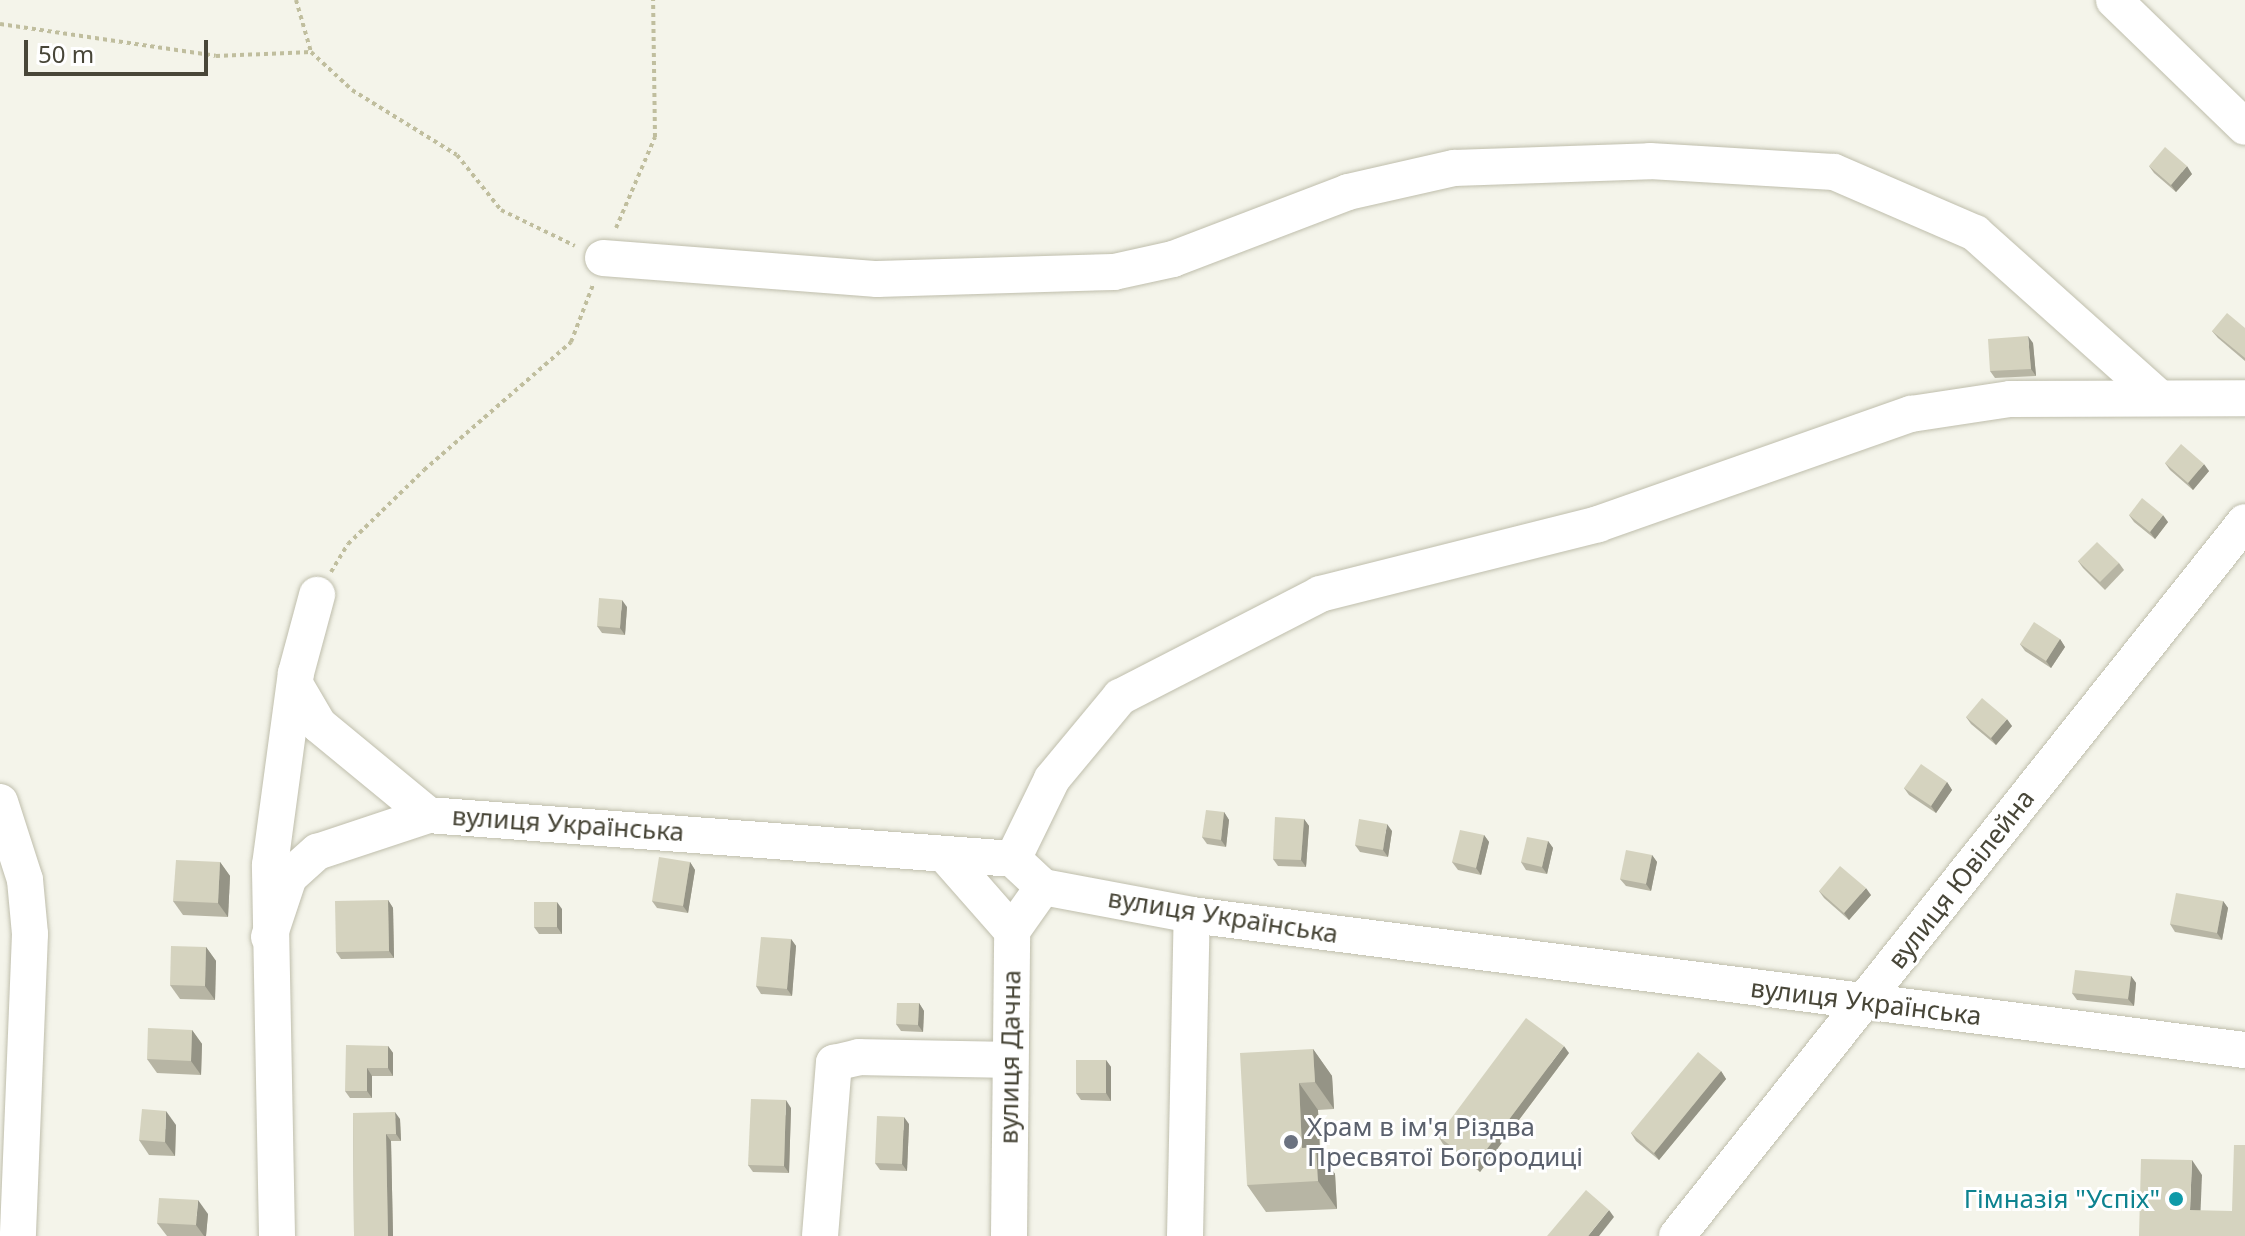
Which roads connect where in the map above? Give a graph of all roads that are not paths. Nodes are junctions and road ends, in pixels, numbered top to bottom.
1 (2114, 0) edge
2 (2245, 127) edge
3 (603, 258) road end
4 (2155, 394) junction
5 (2245, 398) edge
6 (2245, 522) edge
7 (317, 595) road end
8 (296, 686) junction
9 (344, 748) junction
10 (285, 751) junction
11 (0, 802) edge
12 (428, 815) junction
13 (947, 857) junction
14 (1013, 859) junction
15 (1043, 887) junction
16 (1192, 915) junction
17 (1012, 931) junction
18 (269, 937) junction
19 (1864, 1002) junction
20 (2245, 1050) edge
21 (1009, 1060) junction
22 (18, 1236) edge
23 (277, 1236) edge
24 (820, 1236) edge
25 (1009, 1236) edge
26 (1185, 1236) edge
27 (1677, 1236) edge

1 - 2 street
3 - 4 street
4 - 5 street
4 - 14 street
6 - 19 street, вулиця Ювілейна
7 - 8 street, вулиця Українська
8 - 9 street
8 - 10 street, вулиця Українська
9 - 10 street
9 - 12 street
10 - 18 street, вулиця Українська
11 - 22 street
12 - 13 street, вулиця Українська
12 - 18 street, вулиця Українська
13 - 14 street, вулиця Українська
13 - 17 street
14 - 15 street
15 - 16 street, вулиця Українська
15 - 17 street, вулиця Дачна
16 - 19 street, вулиця Українська
16 - 26 street
17 - 21 street, вулиця Дачна
18 - 23 street, вулиця Українська
19 - 20 street, вулиця Українська
19 - 27 street, вулиця Ювілейна
21 - 24 street
21 - 25 street, вулиця Дачна

